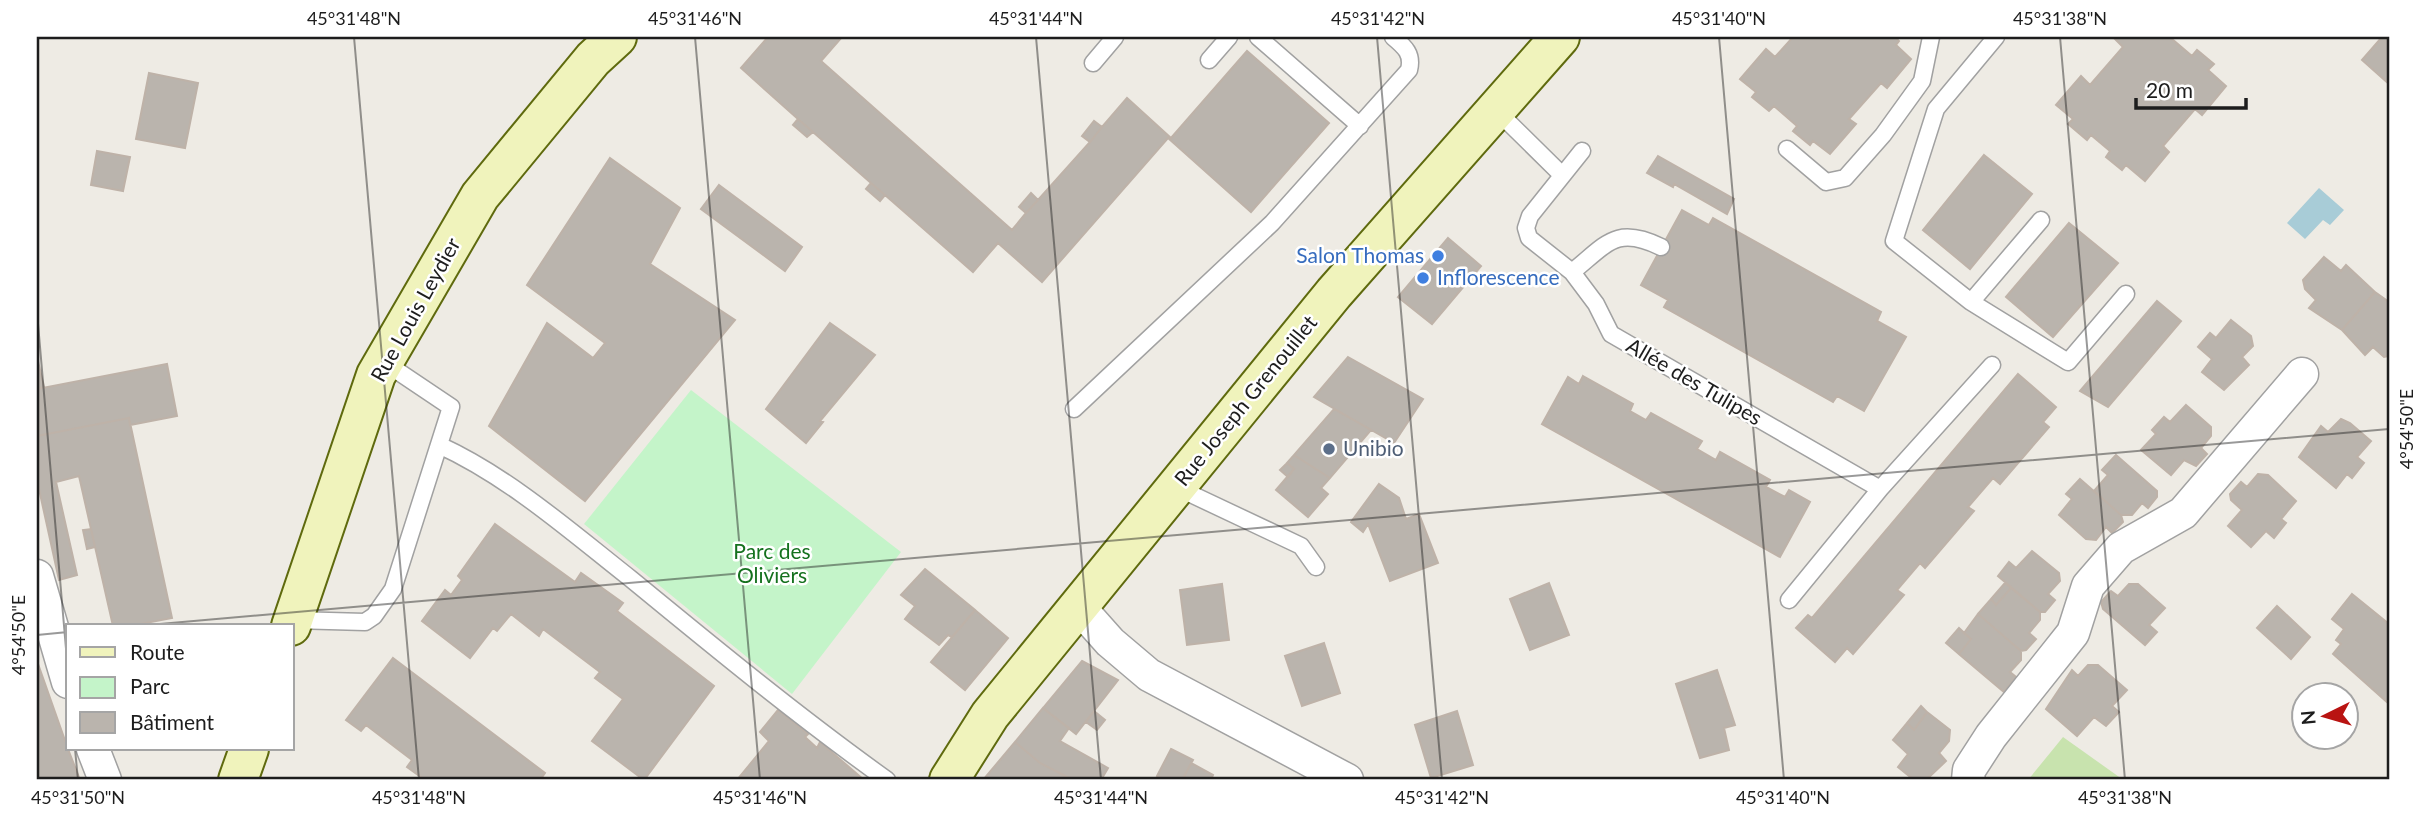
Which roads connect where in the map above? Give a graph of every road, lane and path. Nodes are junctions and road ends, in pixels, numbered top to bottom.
1 (617, 37) edge
2 (1115, 37) edge
3 (1229, 37) edge
4 (1258, 37) edge
5 (1393, 37) edge
6 (1560, 37) edge
7 (1931, 37) edge
8 (1996, 37) edge
9 (1209, 60) dead end
10 (1093, 63) dead end
11 (1494, 108) junction
12 (1360, 126) junction
13 (1787, 149) dead end
14 (1582, 151) dead end
15 (1562, 175) junction
16 (2041, 220) dead end
17 (1661, 247) dead end
18 (1572, 272) junction
19 (2126, 294) dead end
20 (1971, 302) junction
21 (384, 362) junction
22 (1992, 365) dead end
23 (2302, 374) dead end
24 (1074, 409) dead end
25 (439, 445) junction
26 (1176, 486) junction
27 (1880, 489) junction
28 (1316, 567) dead end
29 (37, 576) edge
30 (1789, 600) dead end
31 (1078, 607) junction
32 (292, 623) edge
33 (66, 675) edge
34 (93, 750) edge
35 (249, 750) edge
36 (105, 780) edge
37 (238, 780) edge
38 (887, 780) edge
39 (949, 780) edge
40 (1347, 780) edge
41 (1968, 780) edge

1 - 21 main road, Rue Louis Leydier
2 - 10 lane
3 - 9 lane
4 - 12 lane
5 - 12 lane
6 - 11 main road, Rue Joseph Grenouillet
7 - 13 lane
8 - 20 lane
11 - 15 lane
11 - 26 main road, Rue Joseph Grenouillet
12 - 24 lane
14 - 15 lane
15 - 18 lane, Allée des Tulipes
16 - 20 lane
17 - 18 lane
18 - 27 lane, Allée des Tulipes
19 - 20 lane
21 - 25 lane
21 - 32 main road, Rue Louis Leydier
22 - 27 lane
23 - 41 street
25 - 32 lane
25 - 38 lane
26 - 28 lane
26 - 31 main road, Rue Joseph Grenouillet
27 - 30 lane
29 - 33 street
31 - 39 main road, Rue Joseph Grenouillet
31 - 40 street
34 - 36 street
35 - 37 main road

